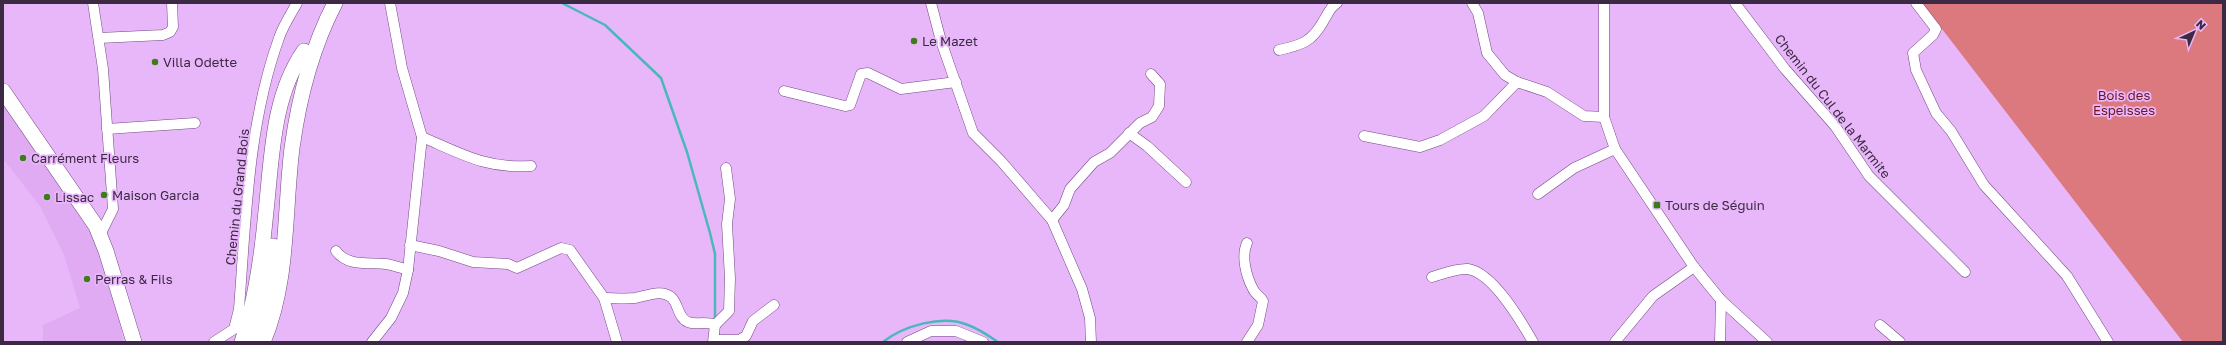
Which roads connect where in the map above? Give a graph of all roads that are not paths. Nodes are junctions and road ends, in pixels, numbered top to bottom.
1 (93, 3) edge
2 (172, 3) edge
3 (297, 3) edge
4 (325, 3) edge
5 (335, 3) edge
6 (390, 3) edge
7 (931, 3) edge
8 (1337, 3) edge
9 (1472, 3) edge
10 (1604, 3) edge
11 (1735, 3) edge
12 (1916, 3) edge
13 (99, 38) junction
14 (1279, 50) dead end
15 (304, 51) junction
16 (1151, 74) dead end
17 (956, 82) junction
18 (1517, 82) junction
19 (3, 90) edge
20 (784, 91) dead end
21 (1604, 117) junction
22 (195, 123) dead end
23 (107, 129) junction
24 (1128, 133) junction
25 (1364, 136) dead end
26 (422, 137) junction
27 (1615, 149) junction
28 (531, 166) dead end
29 (726, 168) dead end
30 (1186, 182) dead end
31 (1538, 194) dead end
32 (1052, 220) junction
33 (100, 235) junction
34 (1247, 243) dead end
35 (410, 245) junction
36 (336, 251) dead end
37 (1694, 267) junction
38 (408, 270) junction
39 (1965, 272) dead end
40 (1432, 277) dead end
41 (604, 298) junction
42 (1721, 300) junction
43 (774, 305) dead end
44 (712, 323) junction
45 (1880, 325) dead end
46 (714, 341) edge
47 (134, 342) edge
48 (214, 342) edge
49 (242, 342) edge
50 (252, 342) edge
51 (263, 342) edge
52 (372, 342) edge
53 (616, 342) edge
54 (907, 342) edge
55 (983, 342) edge
56 (1091, 342) edge
57 (1246, 342) edge
58 (1532, 342) edge
59 (1615, 342) edge
60 (1720, 342) edge
61 (1767, 342) edge
62 (1900, 342) edge
63 (2108, 342) edge

1 - 13 street
2 - 13 street
3 - 48 street, Chemin du Grand Bois
4 - 15 main road
5 - 51 main road
6 - 26 street
7 - 17 street
8 - 14 street
9 - 18 street
10 - 21 street
11 - 39 street, Chemin du Cul de la Marmite
12 - 63 street
13 - 23 street
15 - 49 main road
15 - 50 main road
16 - 24 street
17 - 20 street
17 - 32 street
18 - 21 street
18 - 25 street
19 - 33 main road
21 - 27 street
22 - 23 street
23 - 33 street
24 - 30 street
24 - 32 street
26 - 28 street
26 - 35 street
27 - 31 street
27 - 37 street
29 - 44 street
32 - 56 street
33 - 47 main road
34 - 57 street
35 - 38 street
35 - 41 street
36 - 38 street
37 - 42 street
37 - 59 street
38 - 52 street
40 - 58 street
41 - 44 street
41 - 53 street
42 - 60 street
42 - 61 street
43 - 46 street
44 - 46 street
45 - 62 street
54 - 55 street

